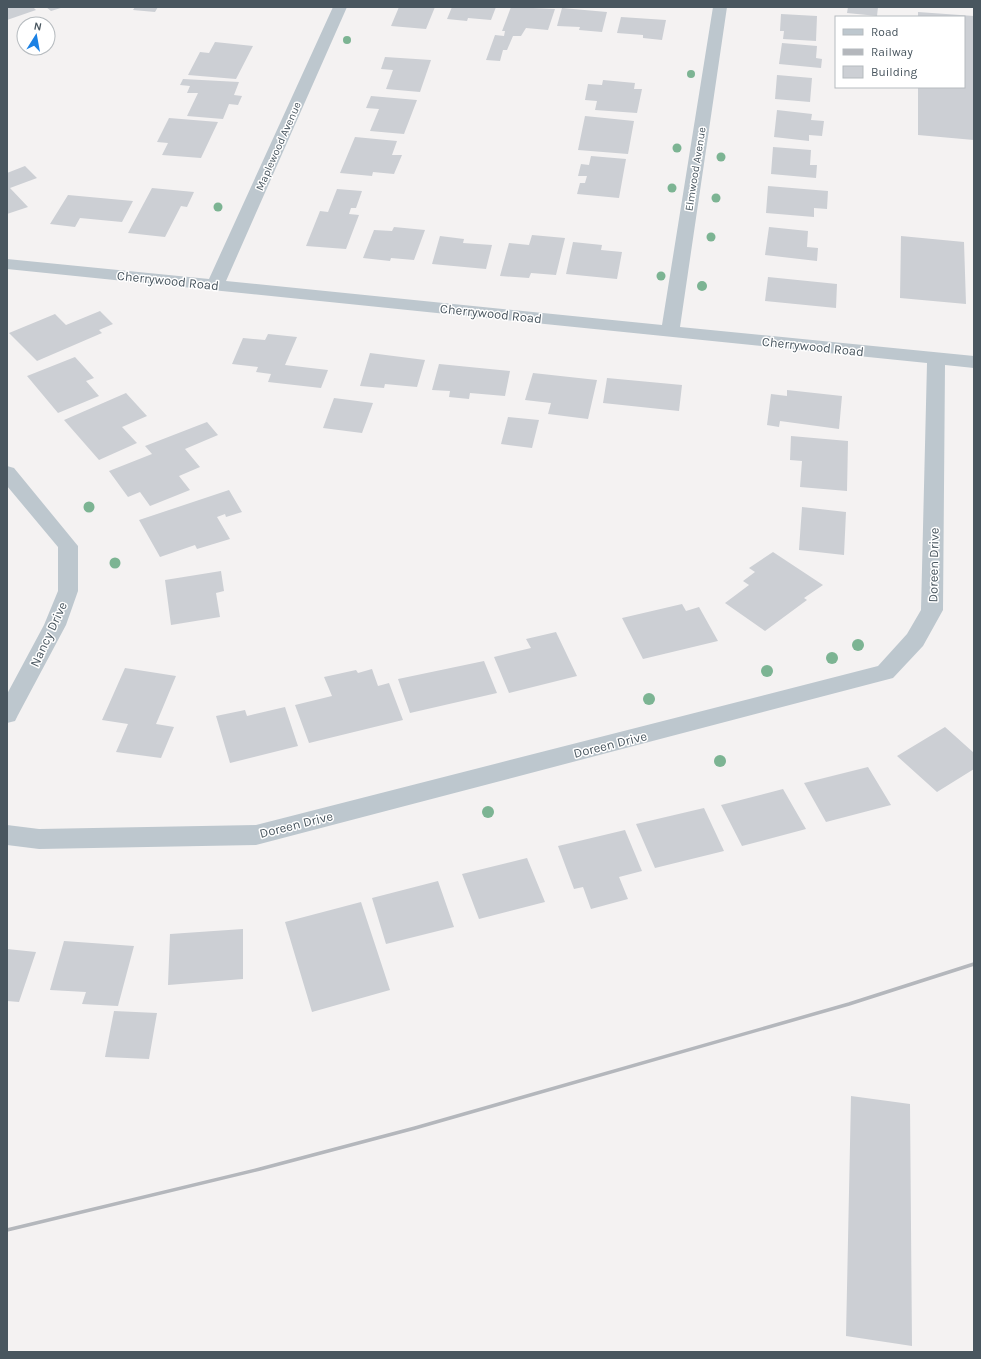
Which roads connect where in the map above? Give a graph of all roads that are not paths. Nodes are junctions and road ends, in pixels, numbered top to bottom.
1 (340, 7) edge
2 (720, 7) edge
3 (7, 264) edge
4 (215, 284) junction
5 (670, 331) junction
6 (936, 359) junction
7 (974, 362) edge
8 (7, 473) edge
9 (7, 715) edge
10 (7, 835) edge

1 - 4 street, Maplewood Avenue
2 - 5 street, Elmwood Avenue
3 - 4 street, Cherrywood Road
4 - 5 street, Cherrywood Road
5 - 6 street, Cherrywood Road
6 - 7 street, Cherrywood Road
6 - 10 street, Doreen Drive
8 - 9 street, Nancy Drive

